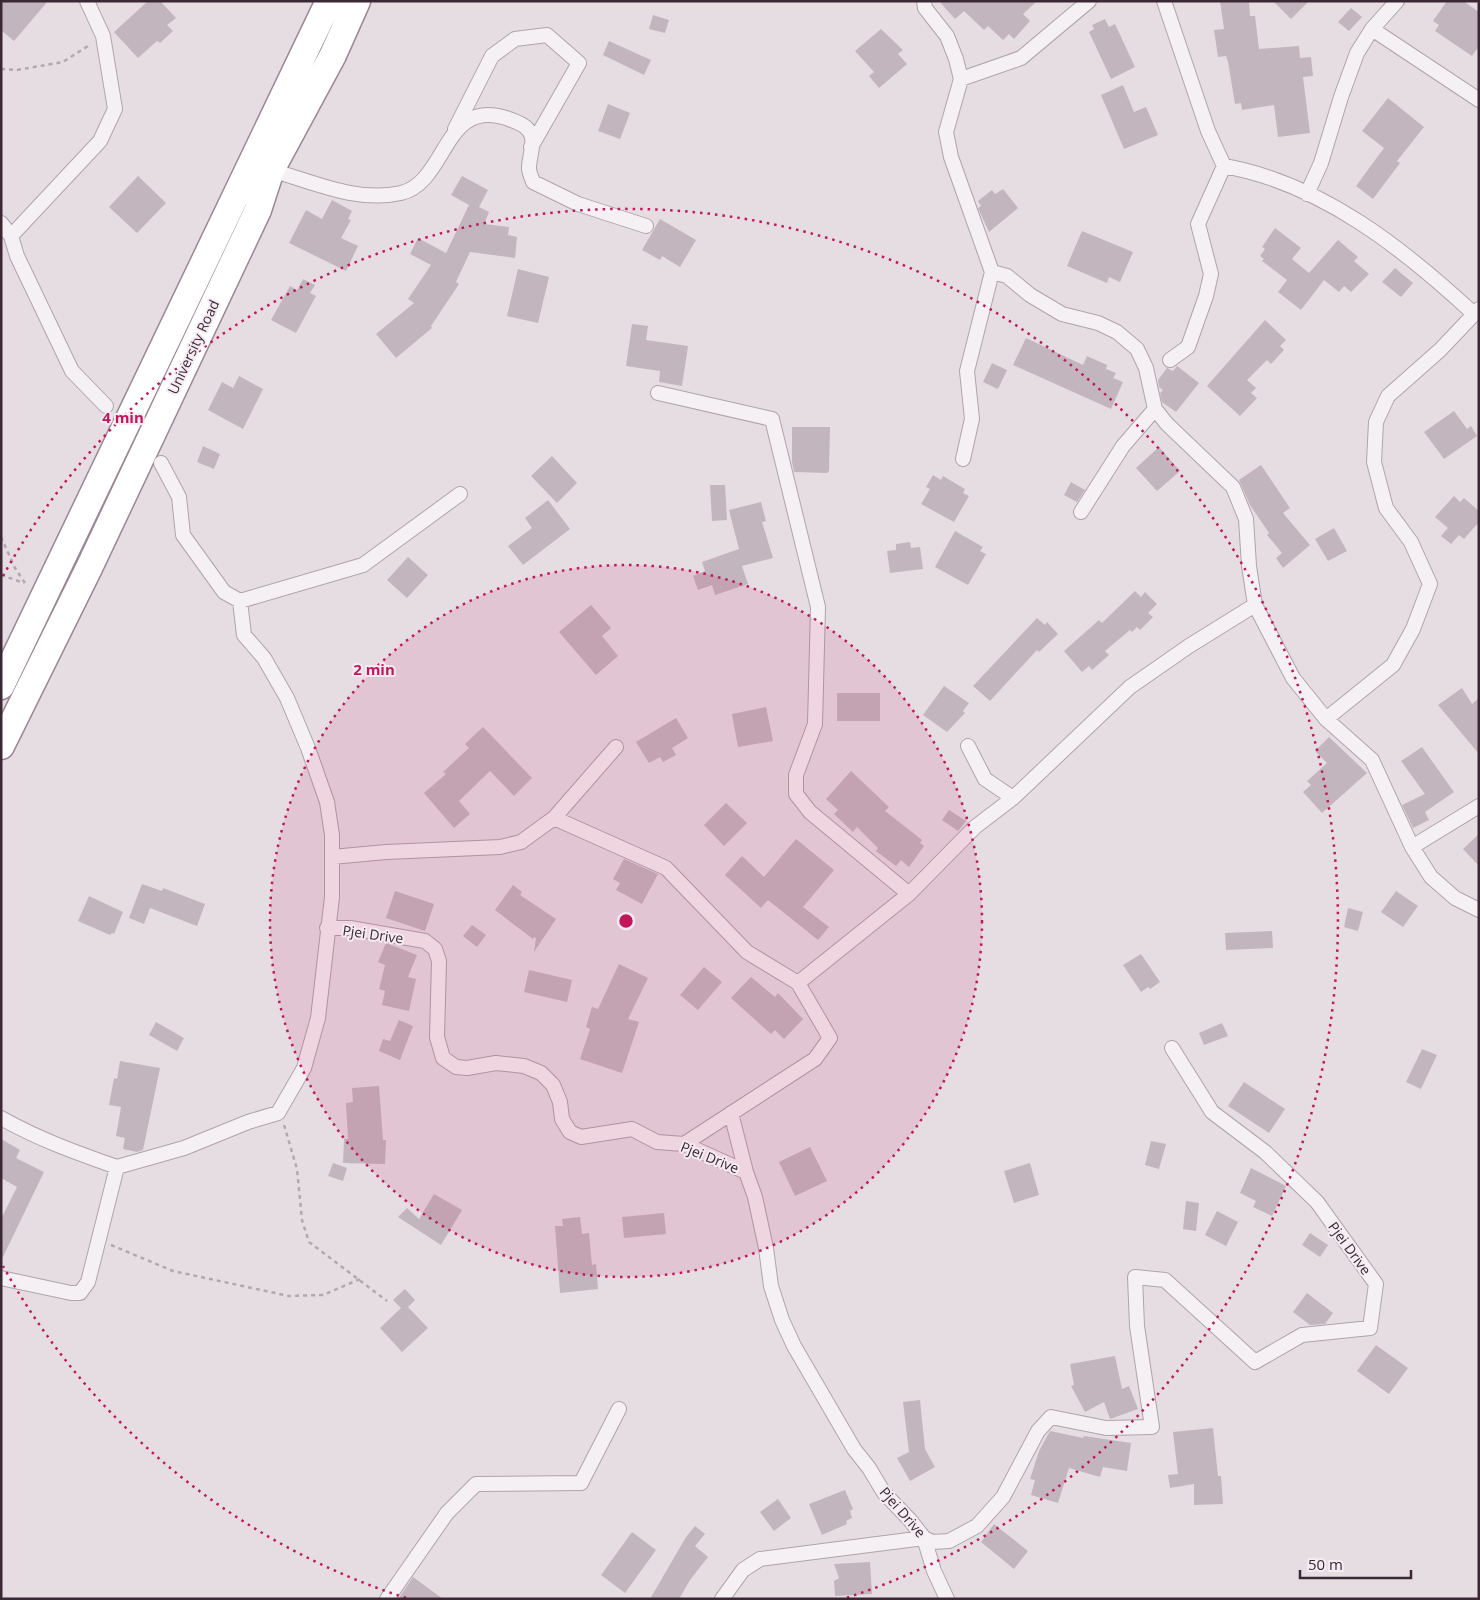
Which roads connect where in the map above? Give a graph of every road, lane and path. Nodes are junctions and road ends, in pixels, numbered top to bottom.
1 (87, 1) edge
2 (329, 1) edge
3 (357, 1) edge
4 (924, 1) edge
5 (1089, 1) edge
6 (1164, 1) edge
7 (1397, 1) edge
8 (1372, 29) junction
9 (103, 36) junction
10 (1, 69) edge
11 (961, 79) junction
12 (1479, 100) edge
13 (451, 136) junction
14 (531, 147) junction
15 (1224, 166) junction
16 (271, 170) junction
17 (1307, 194) junction
18 (1, 223) edge
19 (646, 226) dead end
20 (11, 236) junction
21 (992, 272) junction
22 (1476, 311) edge
23 (1170, 360) dead end
24 (658, 393) dead end
25 (106, 406) dead end
26 (1155, 409) junction
27 (963, 459) dead end
28 (161, 463) dead end
29 (460, 494) dead end
30 (1081, 512) dead end
31 (1, 537) edge
32 (1, 575) edge
33 (25, 583) junction
34 (240, 601) junction
35 (1255, 605) junction
36 (39, 606) junction
37 (1, 686) edge
38 (1326, 719) junction
39 (1, 746) edge
40 (968, 746) dead end
41 (616, 747) dead end
42 (1013, 798) junction
43 (1479, 806) edge
44 (554, 818) junction
45 (1412, 847) junction
46 (332, 857) junction
47 (909, 894) junction
48 (1479, 910) edge
49 (327, 928) junction
50 (798, 984) junction
51 (1172, 1048) dead end
52 (278, 1113) junction
53 (731, 1113) junction
54 (1, 1118) edge
55 (684, 1144) junction
56 (117, 1167) junction
57 (746, 1172) junction
58 (99, 1241) junction
59 (1, 1278) edge
60 (360, 1279) junction
61 (387, 1301) dead end
62 (620, 1409) dead end
63 (924, 1538) junction
64 (387, 1599) edge
65 (722, 1599) edge
66 (947, 1599) edge

1 - 9 street
2 - 36 highway, University Road
3 - 16 highway, University Road
4 - 11 street
5 - 11 street
6 - 15 street
7 - 8 street
8 - 12 street
8 - 17 street
9 - 10 path
9 - 20 street
11 - 21 street
13 - 14 street
13 - 14 street
13 - 16 street
14 - 19 street
15 - 17 street
15 - 23 street
16 - 39 highway, University Road
17 - 22 street
18 - 20 street
20 - 25 street
21 - 26 street
21 - 27 street
22 - 38 street
24 - 47 street
26 - 30 street
26 - 35 street
28 - 34 street
29 - 34 street
31 - 33 path
32 - 33 path
33 - 36 path
34 - 46 street
35 - 38 street
35 - 42 street
36 - 37 highway, University Road
38 - 45 street
40 - 42 street
41 - 44 street
42 - 47 street
43 - 45 street
44 - 46 street
44 - 50 street
45 - 48 street
46 - 49 street
47 - 50 street
49 - 52 street
49 - 55 street, Pjei Drive
50 - 53 street
51 - 63 street, Pjei Drive
52 - 56 street
52 - 60 path
53 - 55 street
53 - 57 street
54 - 56 street
55 - 57 street, Pjei Drive
56 - 58 street
57 - 63 street, Pjei Drive
58 - 59 street
58 - 60 path
60 - 61 path
62 - 64 street
63 - 65 street
63 - 66 street

